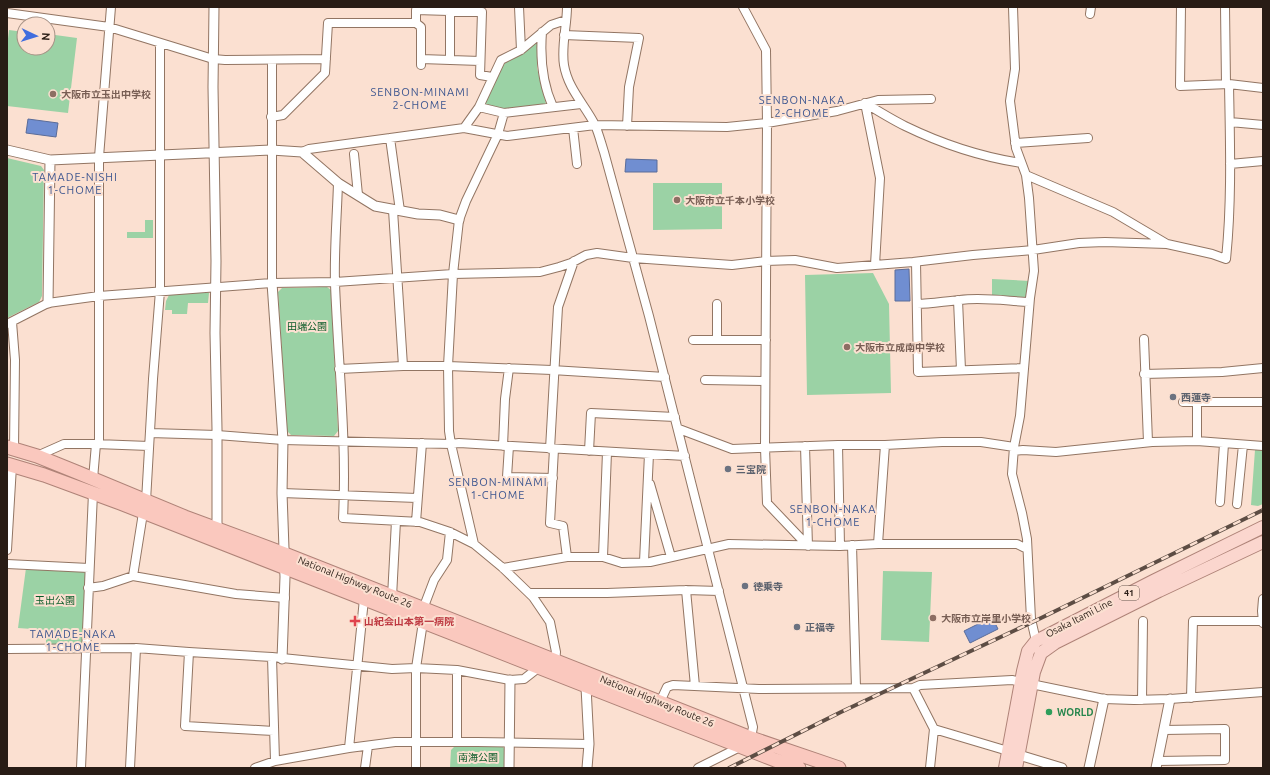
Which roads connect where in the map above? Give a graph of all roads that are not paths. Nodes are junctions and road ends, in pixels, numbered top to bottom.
1 (111, 7) edge
2 (214, 7) edge
3 (519, 7) edge
4 (567, 7) edge
5 (743, 7) edge
6 (1013, 7) edge
7 (1181, 7) edge
8 (1224, 7) edge
9 (416, 9) edge
10 (450, 11) junction
11 (7, 13) edge
12 (566, 20) junction
13 (416, 23) junction
14 (109, 28) junction
15 (542, 32) junction
16 (564, 35) junction
17 (160, 44) junction
18 (520, 50) junction
19 (213, 59) junction
20 (326, 59) junction
21 (272, 60) junction
22 (450, 60) junction
23 (480, 61) junction
24 (492, 77) junction
25 (1227, 84) junction
26 (1263, 88) edge
27 (931, 99) dead end
28 (865, 103) junction
29 (581, 104) junction
30 (479, 107) junction
31 (553, 107) junction
32 (504, 113) junction
33 (271, 117) junction
34 (1230, 122) junction
35 (767, 123) junction
36 (595, 125) junction
37 (1263, 125) edge
38 (627, 126) junction
39 (464, 128) junction
40 (573, 128) junction
41 (498, 134) junction
42 (390, 138) junction
43 (1088, 138) dead end
44 (1015, 143) junction
45 (7, 150) edge
46 (271, 150) junction
47 (214, 152) junction
48 (302, 152) junction
49 (160, 154) junction
50 (354, 154) dead end
51 (99, 157) junction
52 (50, 160) junction
53 (1263, 161) edge
54 (577, 164) dead end
55 (1021, 164) junction
56 (1230, 164) junction
57 (1026, 175) junction
58 (338, 183) junction
59 (358, 195) junction
60 (396, 211) junction
61 (459, 220) junction
62 (1167, 244) junction
63 (1033, 250) junction
64 (633, 258) junction
65 (574, 261) junction
66 (766, 261) junction
67 (916, 262) junction
68 (875, 265) junction
69 (453, 274) junction
70 (398, 278) junction
71 (335, 282) junction
72 (272, 283) junction
73 (216, 286) junction
74 (160, 291) junction
75 (99, 296) junction
76 (958, 300) junction
77 (1029, 302) junction
78 (48, 303) junction
79 (717, 304) dead end
80 (917, 304) junction
81 (9, 323) edge
82 (1144, 339) dead end
83 (693, 340) dead end
84 (717, 340) junction
85 (766, 340) junction
86 (403, 366) junction
87 (448, 366) junction
88 (509, 368) junction
89 (1024, 368) junction
90 (1263, 368) edge
91 (340, 369) junction
92 (554, 370) junction
93 (961, 370) junction
94 (1144, 374) junction
95 (665, 377) junction
96 (705, 380) dead end
97 (765, 381) junction
98 (1183, 402) dead end
99 (1197, 402) junction
100 (1263, 402) edge
101 (675, 417) junction
102 (678, 429) junction
103 (150, 433) junction
104 (217, 435) junction
105 (283, 440) junction
106 (1197, 441) junction
107 (342, 442) junction
108 (1148, 442) junction
109 (422, 443) junction
110 (97, 444) junction
111 (451, 444) junction
112 (1224, 444) junction
113 (838, 445) junction
114 (885, 445) junction
115 (1243, 445) junction
116 (149, 446) junction
117 (506, 446) junction
118 (805, 446) junction
119 (1263, 446) edge
120 (10, 448) edge
121 (765, 448) junction
122 (552, 449) junction
123 (1014, 449) junction
124 (589, 451) junction
125 (607, 452) junction
126 (649, 454) junction
127 (37, 456) junction
128 (685, 456) junction
129 (10, 465) edge
130 (648, 477) junction
131 (552, 478) junction
132 (93, 479) junction
133 (93, 493) junction
134 (282, 493) junction
135 (344, 495) junction
136 (418, 498) junction
137 (1220, 502) dead end
138 (1237, 504) dead end
139 (145, 507) junction
140 (8, 519) edge
141 (396, 520) junction
142 (416, 522) junction
143 (1263, 527) edge
144 (217, 529) junction
145 (450, 532) junction
146 (1263, 542) edge
147 (474, 544) junction
148 (878, 544) junction
149 (808, 546) junction
150 (840, 546) junction
151 (852, 546) junction
152 (708, 548) junction
153 (1027, 549) junction
154 (7, 550) edge
155 (285, 554) junction
156 (567, 557) junction
157 (603, 557) junction
158 (671, 557) junction
159 (644, 562) junction
160 (7, 564) edge
161 (89, 568) junction
162 (285, 568) junction
163 (503, 568) junction
164 (133, 576) junction
165 (88, 588) junction
166 (686, 590) junction
167 (719, 592) junction
168 (529, 593) junction
169 (392, 597) junction
170 (285, 598) junction
171 (364, 599) junction
172 (1263, 599) edge
173 (423, 616) junction
174 (1143, 621) dead end
175 (1263, 622) edge
176 (1036, 641) junction
177 (136, 648) junction
178 (7, 649) edge
179 (87, 649) junction
180 (188, 652) junction
181 (272, 657) junction
182 (282, 659) junction
183 (555, 661) junction
184 (358, 666) junction
185 (416, 668) junction
186 (538, 668) junction
187 (457, 670) junction
188 (510, 680) junction
189 (1026, 683) junction
190 (695, 686) junction
191 (586, 687) junction
192 (856, 688) junction
193 (913, 688) junction
194 (743, 689) junction
195 (1263, 692) edge
196 (1191, 698) junction
197 (1104, 699) junction
198 (1170, 699) junction
199 (1142, 700) junction
200 (660, 702) junction
201 (934, 729) junction
202 (1164, 730) junction
203 (274, 731) junction
204 (751, 738) junction
205 (416, 742) junction
206 (457, 742) junction
207 (509, 743) junction
208 (589, 744) junction
209 (368, 746) junction
210 (740, 747) junction
211 (349, 748) junction
212 (1013, 753) junction
213 (272, 764) edge
214 (773, 764) edge
215 (1157, 764) edge
216 (81, 768) edge
217 (130, 768) edge
218 (255, 768) edge
219 (365, 768) edge
220 (416, 768) edge
221 (509, 768) edge
222 (587, 768) edge
223 (698, 768) edge
224 (799, 768) edge
225 (839, 768) edge
226 (930, 768) edge
227 (1005, 768) edge
228 (1016, 768) edge
229 (1062, 768) edge
230 (1089, 768) edge

1 - 14 street
2 - 19 street
3 - 18 street
4 - 12 street
5 - 35 street
6 - 44 street
7 - 25 street
8 - 25 street
9 - 10 street
9 - 13 street
10 - 22 street
10 - 23 street
11 - 14 street
12 - 15 street
12 - 16 street
13 - 20 street
13 - 22 street
14 - 17 street
14 - 51 street
15 - 18 street
15 - 31 street
16 - 29 street
16 - 38 street
17 - 19 street
17 - 49 street
18 - 24 street
19 - 21 street
19 - 47 street
20 - 21 street
20 - 33 street
21 - 33 street
22 - 23 street
23 - 24 street
24 - 30 street
25 - 26 street
25 - 34 street
27 - 28 street
28 - 35 street
28 - 55 street
28 - 68 street
29 - 31 street
29 - 36 street
30 - 32 street
30 - 39 street
31 - 32 street
32 - 41 street
33 - 46 street
34 - 37 street
34 - 56 street
35 - 38 street
35 - 66 street
36 - 38 street
36 - 40 street
36 - 64 street
39 - 41 street
39 - 42 street
40 - 41 street
40 - 54 street
41 - 61 street
42 - 48 street
42 - 60 street
43 - 44 street
44 - 55 street
45 - 52 street
46 - 47 street
46 - 48 street
46 - 72 street
47 - 49 street
47 - 73 street
48 - 58 street
49 - 51 street
49 - 74 street
50 - 59 street
51 - 52 street
51 - 75 street
52 - 78 street
53 - 56 street
55 - 57 street
56 - 62 street
57 - 62 street
57 - 63 street
58 - 59 street
58 - 71 street
59 - 60 street
60 - 61 street
60 - 70 street
61 - 69 street
62 - 63 street
63 - 67 street
63 - 77 street
64 - 65 street
64 - 66 street
64 - 95 street
65 - 69 street
65 - 92 street
66 - 68 street
66 - 85 street
67 - 68 street
67 - 80 street
69 - 70 street
69 - 87 street
70 - 71 street
70 - 86 street
71 - 72 street
71 - 91 street
72 - 73 street
72 - 105 street
73 - 74 street
73 - 104 street
74 - 75 street
74 - 103 street
75 - 78 street
75 - 110 street
76 - 77 street
76 - 80 street
76 - 93 street
77 - 89 street
78 - 81 street
79 - 84 street
80 - 93 street
81 - 120 street
82 - 94 street
83 - 84 street
84 - 85 street
85 - 97 street
86 - 87 street
86 - 91 street
87 - 88 street
87 - 111 street
88 - 92 street
88 - 117 street
89 - 93 street
89 - 123 street
90 - 94 street
91 - 107 street
92 - 95 street
92 - 122 street
94 - 108 street
95 - 101 street
96 - 97 street
97 - 121 street
98 - 99 street
99 - 100 street
99 - 106 street
101 - 102 street
101 - 124 street
102 - 121 street
102 - 128 street
103 - 104 street
103 - 116 street
104 - 105 street
104 - 144 street
105 - 107 street
105 - 134 street
106 - 108 street
106 - 112 street
107 - 109 street
107 - 135 street
108 - 123 street
109 - 111 street
109 - 136 street
110 - 116 street
110 - 127 street
110 - 132 street
111 - 117 street
111 - 147 street
112 - 115 street
112 - 137 street
113 - 114 street
113 - 118 street
113 - 150 street
114 - 123 street
114 - 148 street
115 - 119 street
115 - 138 street
116 - 139 street
117 - 122 street
117 - 131 street
118 - 121 street
118 - 149 street
120 - 127 highway, National Highway Route 26
121 - 149 street
122 - 124 street
122 - 131 street
123 - 153 street
124 - 125 street
125 - 126 street
125 - 157 street
126 - 128 street
126 - 130 street
127 - 132 highway, National Highway Route 26
128 - 152 street
129 - 133 highway, National Highway Route 26
129 - 140 street
130 - 158 street
130 - 159 street
131 - 156 street
132 - 139 highway, National Highway Route 26
133 - 139 highway, National Highway Route 26
133 - 161 street
134 - 135 street
134 - 155 street
135 - 136 street
135 - 141 street
136 - 142 street
139 - 144 highway, National Highway Route 26
139 - 162 highway, National Highway Route 26
139 - 164 street
140 - 154 street
141 - 142 street
141 - 169 street
142 - 145 street
143 - 176 main road, Osaka Itami Line / 41
144 - 155 highway, National Highway Route 26
145 - 147 street
145 - 173 street
146 - 189 main road, Osaka Itami Line / 41
147 - 163 street
148 - 151 street
148 - 153 street
149 - 150 street
149 - 152 street
150 - 151 street
151 - 192 street
152 - 158 street
152 - 167 street
153 - 176 street
155 - 162 street
155 - 169 highway, National Highway Route 26
156 - 157 street
156 - 163 street
157 - 159 street
158 - 159 street
160 - 161 street
161 - 165 street
162 - 170 street
162 - 171 highway, National Highway Route 26
163 - 168 street
164 - 165 street
164 - 170 street
165 - 179 street
166 - 167 street
166 - 168 street
166 - 190 street
167 - 194 street
168 - 183 street
169 - 173 highway, National Highway Route 26
170 - 182 street
171 - 173 highway, National Highway Route 26
171 - 184 street
172 - 175 street
173 - 183 highway, National Highway Route 26
173 - 185 street
173 - 186 highway, National Highway Route 26
174 - 199 street
175 - 196 street
176 - 189 main road, Osaka Itami Line / 41
177 - 179 street
177 - 180 street
177 - 217 street
178 - 179 street
179 - 216 street
180 - 181 street
180 - 203 street
181 - 182 street
181 - 203 street
182 - 184 street
183 - 200 highway, National Highway Route 26
184 - 185 street
184 - 211 street
185 - 187 street
185 - 205 street
186 - 188 street
186 - 191 highway, National Highway Route 26
187 - 188 street
187 - 206 street
188 - 207 street
189 - 193 street
189 - 197 street
189 - 212 main road, Osaka Itami Line / 41
190 - 194 street
190 - 200 street
191 - 208 street
191 - 210 highway, National Highway Route 26
192 - 193 street
192 - 194 street
193 - 201 street
194 - 204 street
195 - 196 street
196 - 198 street
197 - 199 street
197 - 230 street
198 - 199 street
198 - 202 street
200 - 204 highway, National Highway Route 26
201 - 212 street
201 - 226 street
202 - 215 street
202 - 215 street
203 - 213 street
204 - 225 highway, National Highway Route 26
205 - 206 street
205 - 209 street
205 - 220 street
206 - 207 street
207 - 208 street
207 - 221 street
208 - 222 street
209 - 211 street
209 - 219 street
210 - 214 highway, National Highway Route 26
210 - 223 street
211 - 213 street
212 - 227 main road, Osaka Itami Line / 41
212 - 228 main road, Osaka Itami Line / 41
212 - 229 street
213 - 218 street
214 - 224 highway, National Highway Route 26

